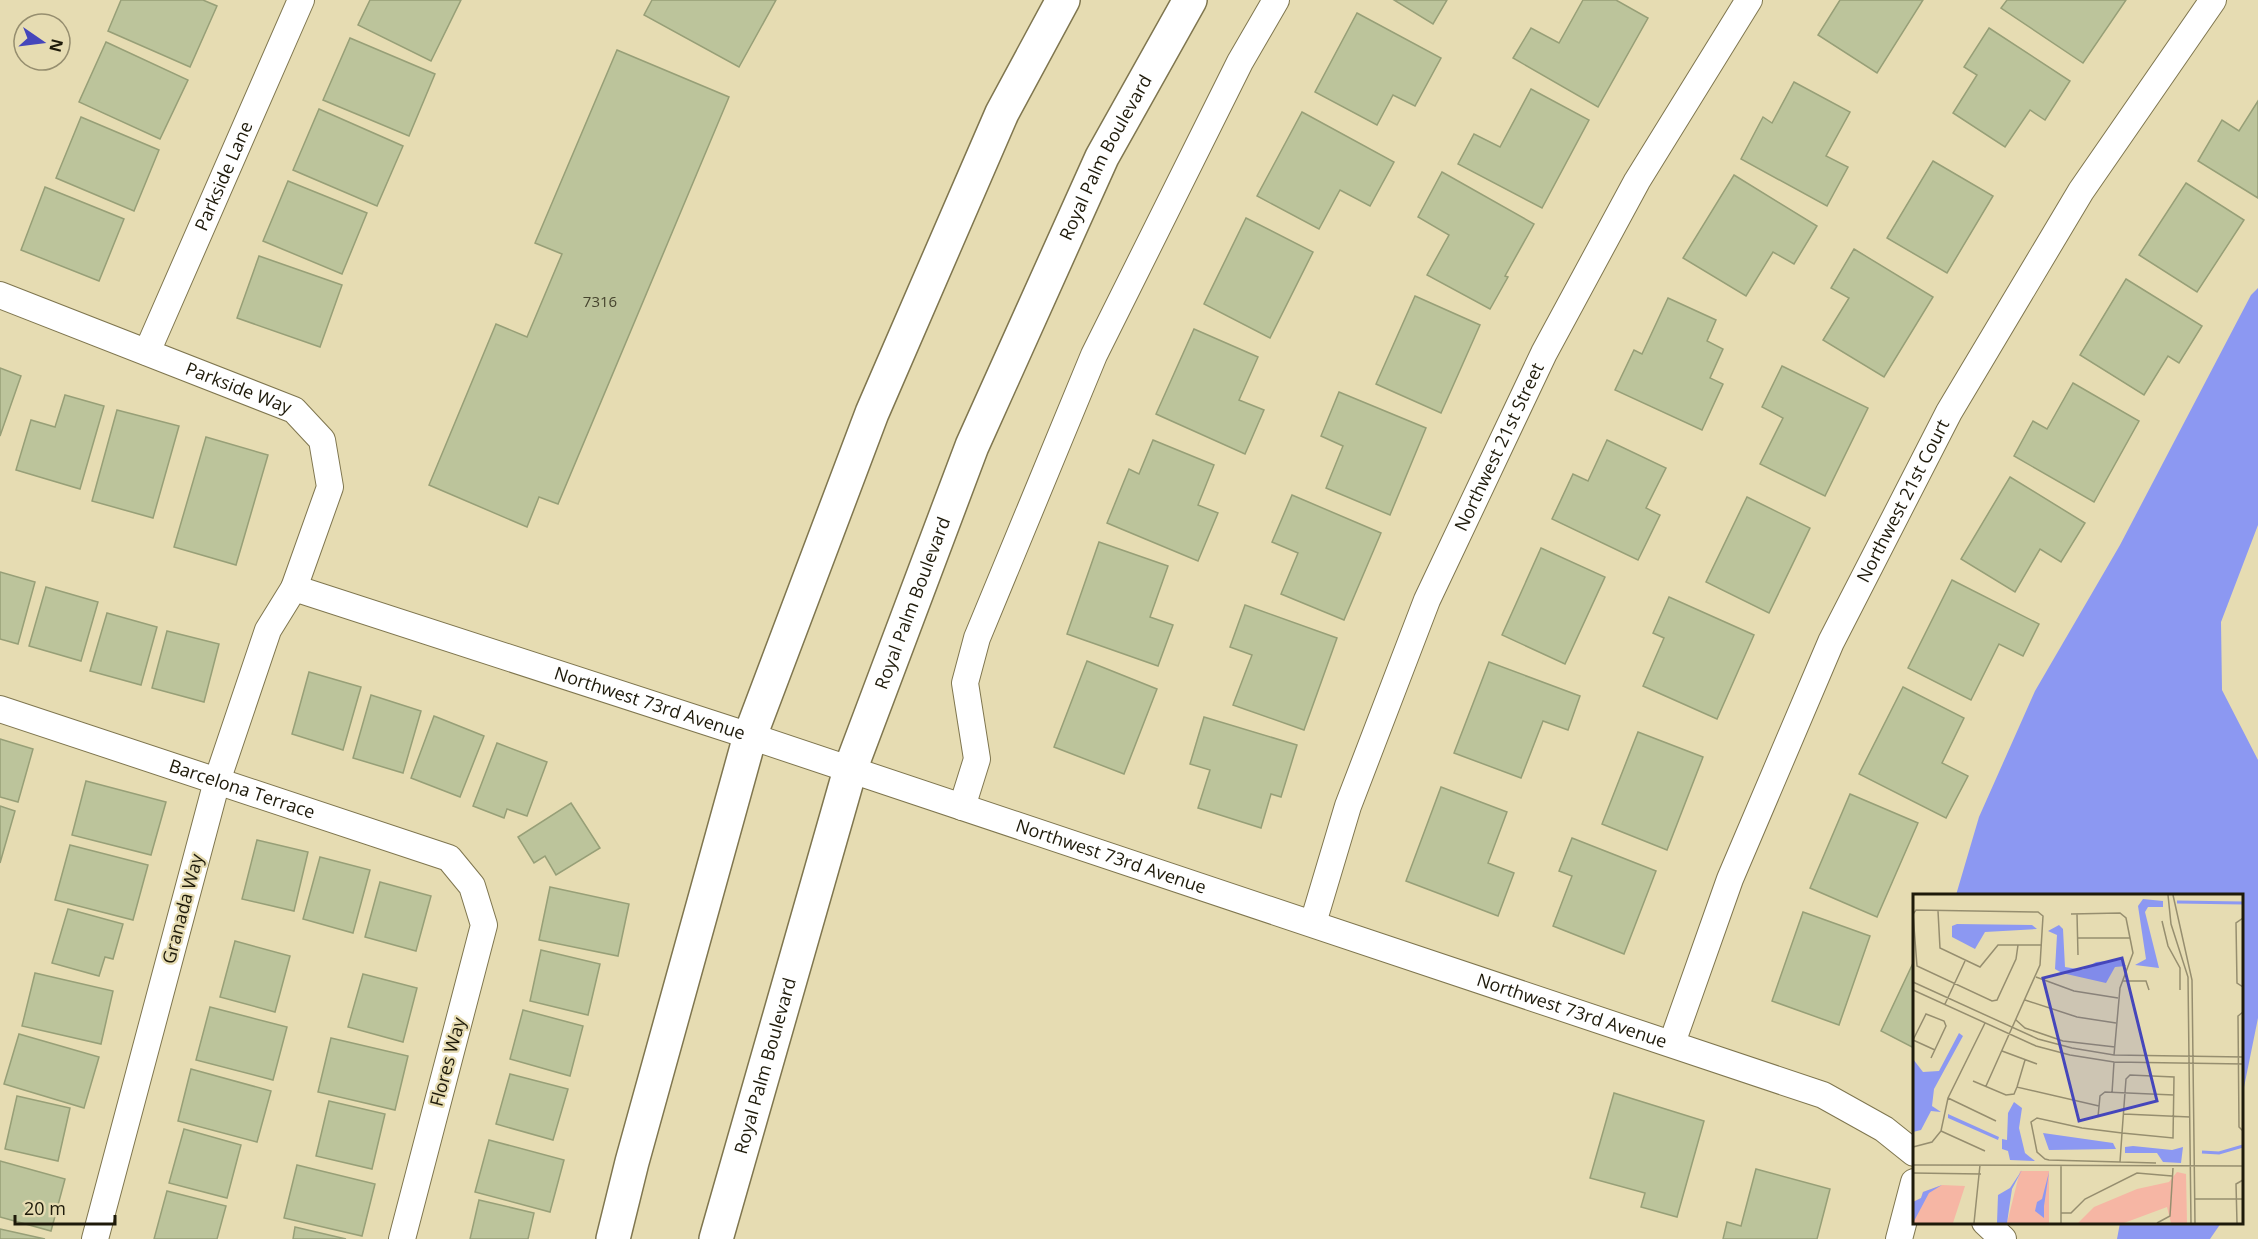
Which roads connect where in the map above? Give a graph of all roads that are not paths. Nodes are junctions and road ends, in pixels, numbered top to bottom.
1 (301, 0) edge
2 (1063, 0) edge
3 (1190, 0) edge
4 (1276, 0) edge
5 (1749, 0) edge
6 (2213, 0) edge
7 (0, 295) edge
8 (147, 352) junction
9 (294, 588) junction
10 (0, 709) edge
11 (750, 736) junction
12 (850, 770) junction
13 (217, 781) junction
14 (962, 807) junction
15 (472, 885) joint
16 (1313, 923) junction
17 (1672, 1043) junction
18 (1913, 1152) edge
19 (1913, 1186) edge
20 (1987, 1224) edge
21 (95, 1239) edge
22 (402, 1239) edge
23 (613, 1239) edge
24 (716, 1239) edge
25 (1899, 1239) edge
26 (2003, 1239) edge

1 - 8 street, Parkside Lane
2 - 11 main road
3 - 12 main road, Royal Palm Boulevard
4 - 14 street
5 - 16 street, Northwest 21st Street
6 - 17 street, Northwest 21st Court
7 - 8 street, Parkside Way
8 - 9 street, Parkside Way
9 - 11 street, Northwest 73rd Avenue
9 - 13 street, Granada Way
10 - 13 street, Barcelona Terrace
11 - 12 street, Northwest 73rd Avenue
11 - 23 main road
12 - 14 street, Northwest 73rd Avenue
12 - 24 main road, Royal Palm Boulevard
13 - 15 street, Barcelona Terrace
13 - 21 street, Granada Way
14 - 16 street, Northwest 73rd Avenue
15 - 22 street, Flores Way
16 - 17 street, Northwest 73rd Avenue
17 - 18 street, Northwest 73rd Avenue
19 - 25 street
20 - 26 street

